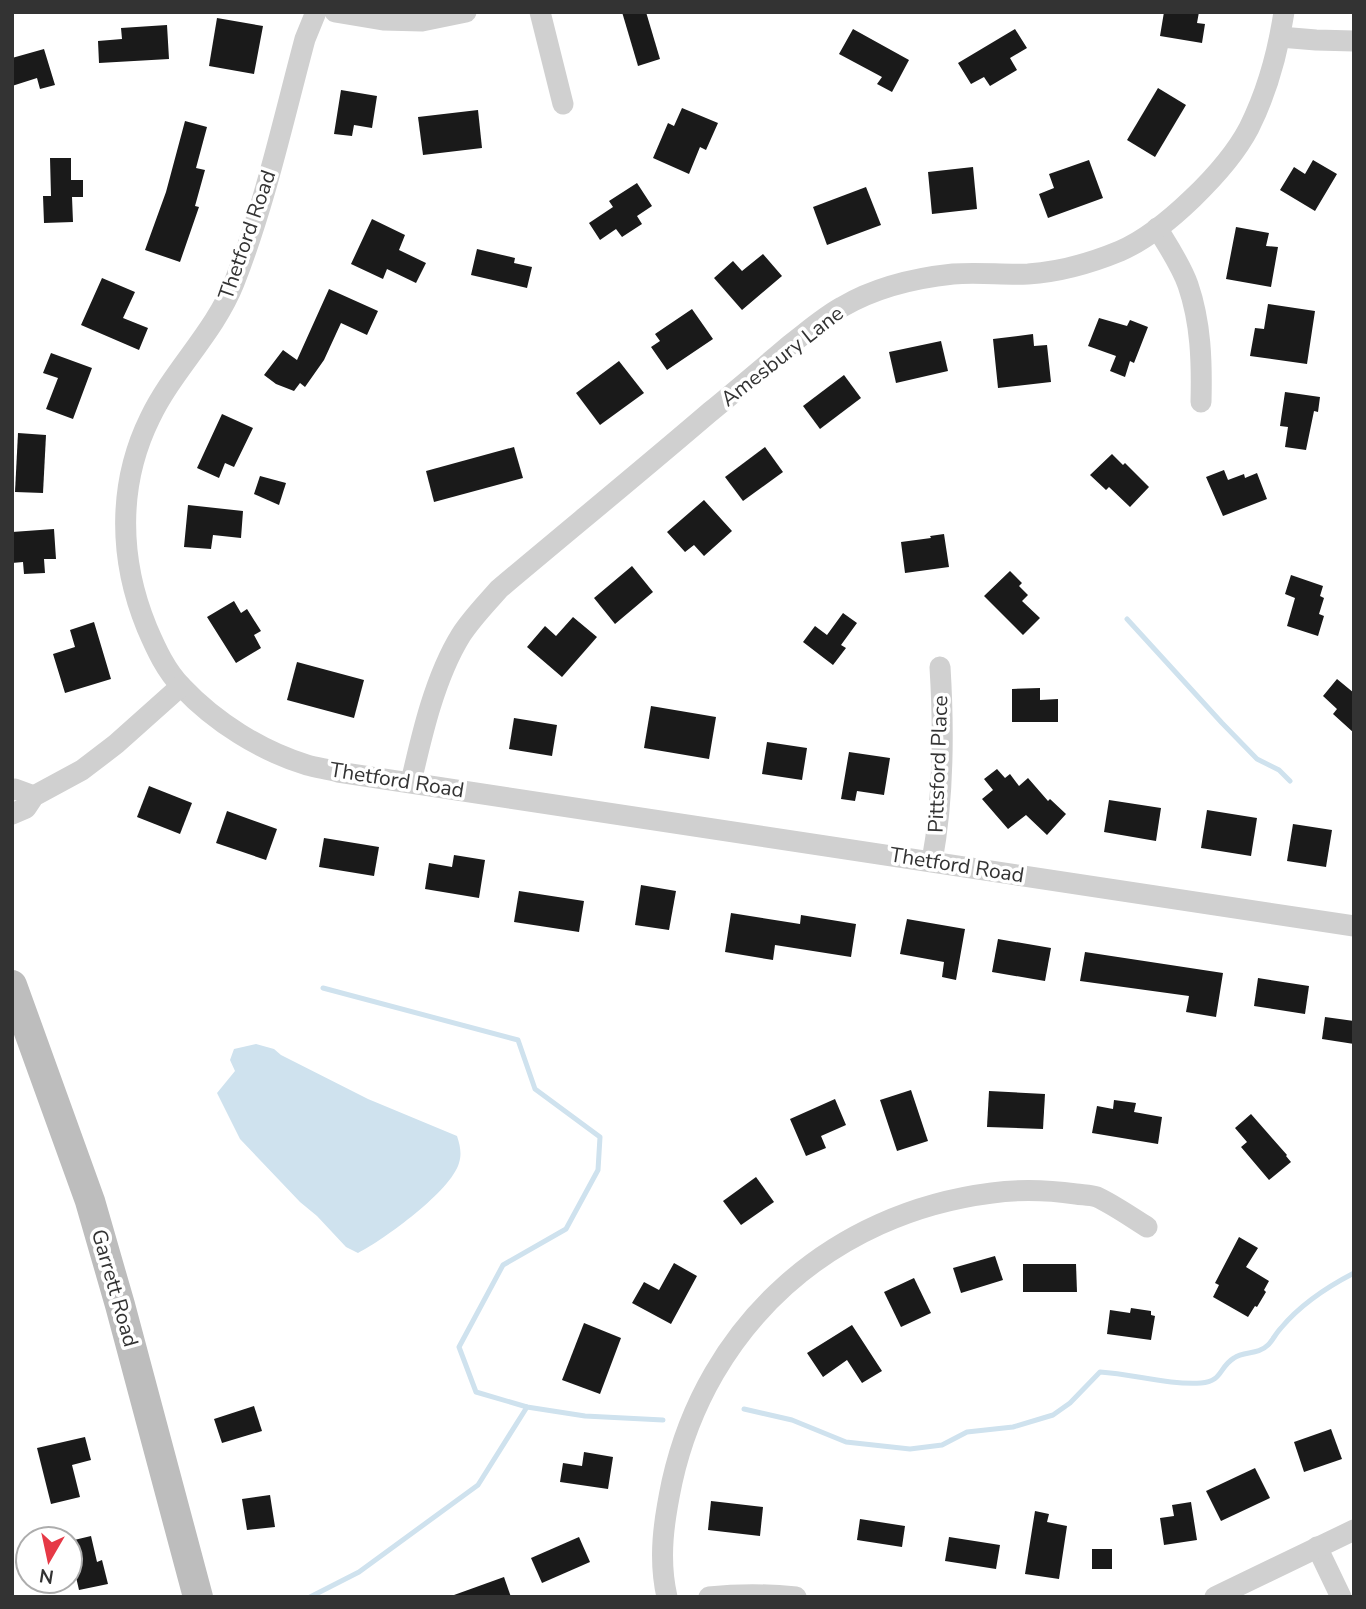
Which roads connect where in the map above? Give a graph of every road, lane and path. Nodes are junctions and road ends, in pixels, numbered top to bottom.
1 (316, 12) edge
2 (335, 12) edge
3 (466, 12) edge
4 (540, 12) edge
5 (1284, 12) edge
6 (1280, 37) junction
7 (1354, 41) edge
8 (563, 104) dead end
9 (1157, 228) junction
10 (1201, 402) dead end
11 (940, 667) dead end
12 (181, 686) junction
13 (411, 782) junction
14 (12, 790) edge
15 (34, 796) junction
16 (12, 814) edge
17 (932, 861) junction
18 (1354, 926) edge
19 (12, 985) edge
20 (1147, 1227) dead end
21 (1354, 1530) edge
22 (1317, 1547) junction
23 (198, 1597) edge
24 (667, 1597) edge
25 (709, 1597) edge
26 (796, 1597) edge
27 (1215, 1597) edge
28 (1341, 1597) edge

1 - 12 street, Thetford Road
2 - 3 street
4 - 8 street
5 - 6 street, Amesbury Lane
6 - 7 street
6 - 9 street, Amesbury Lane
9 - 10 street
9 - 13 street, Amesbury Lane
11 - 17 street, Pittsford Place
12 - 13 street, Thetford Road
12 - 15 street
13 - 17 street, Thetford Road
14 - 15 street
15 - 16 street
17 - 18 street, Thetford Road
19 - 23 street, Garrett Road
20 - 24 street
21 - 22 street
22 - 27 street
22 - 28 street
25 - 26 street

